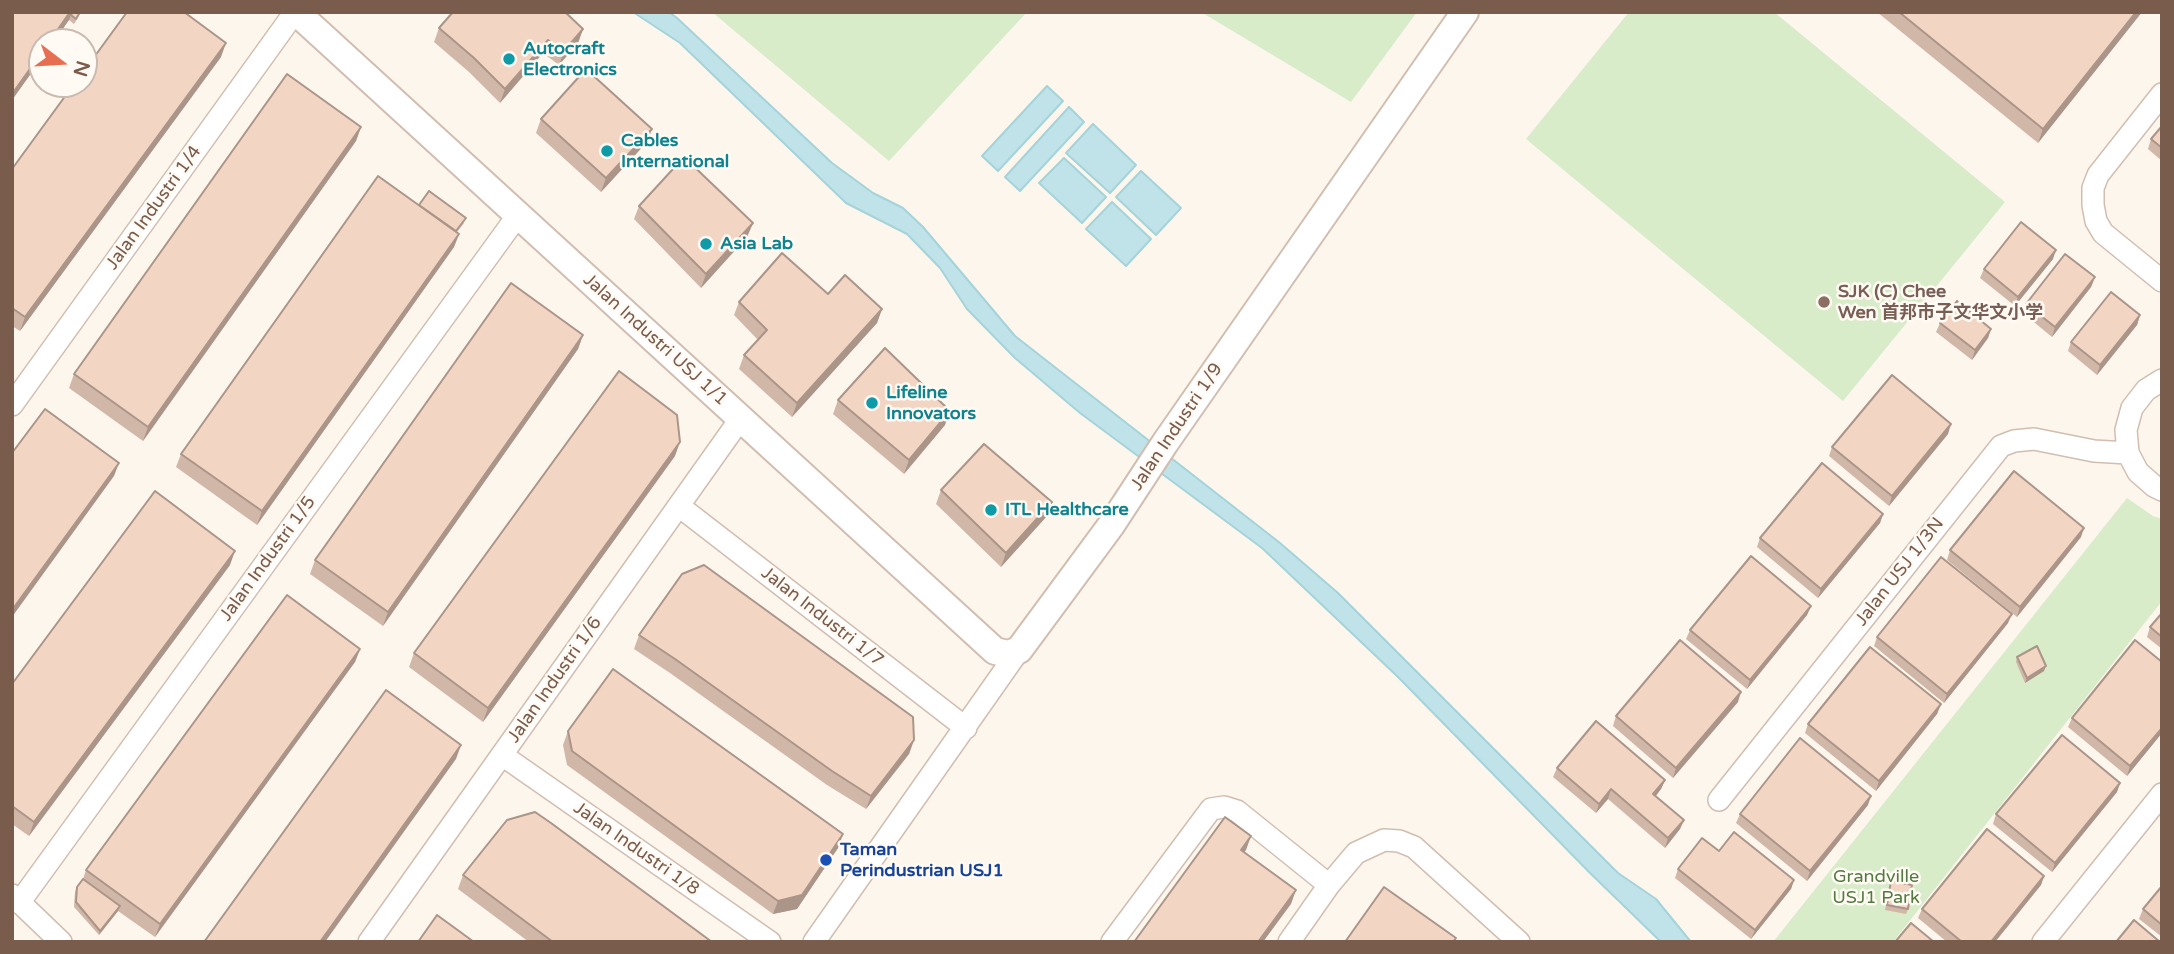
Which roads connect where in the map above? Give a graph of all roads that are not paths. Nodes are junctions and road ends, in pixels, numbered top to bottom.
1 (296, 12) edge
2 (1465, 12) edge
3 (2162, 94) edge
4 (518, 215) junction
5 (2162, 281) edge
6 (2162, 380) edge
7 (12, 405) edge
8 (741, 418) junction
9 (2128, 453) junction
10 (2162, 489) edge
11 (679, 506) junction
12 (1019, 650) junction
13 (966, 728) junction
14 (502, 755) junction
15 (2162, 794) edge
16 (1719, 800) dead end
17 (1329, 885) junction
18 (16, 899) edge
19 (61, 942) edge
20 (369, 942) edge
21 (770, 942) edge
22 (814, 942) edge
23 (1112, 942) edge
24 (1289, 942) edge
25 (1519, 942) edge
26 (2043, 942) edge

1 - 4 street, Jalan Industri USJ 1/1
1 - 7 street, Jalan Industri 1/4
2 - 12 street, Jalan Industri 1/9
3 - 5 street
4 - 8 street, Jalan Industri USJ 1/1
4 - 18 street, Jalan Industri 1/5
6 - 9 street
8 - 11 street, Jalan Industri 1/6
8 - 12 street, Jalan Industri USJ 1/1
9 - 10 street
9 - 16 street, Jalan USJ 1/3N
11 - 13 street, Jalan Industri 1/7
11 - 14 street, Jalan Industri 1/6
12 - 13 street, Jalan Industri 1/9
13 - 22 street, Jalan Industri 1/9
14 - 20 street, Jalan Industri 1/6
14 - 21 street, Jalan Industri 1/8
15 - 26 street
17 - 23 street
17 - 24 street
17 - 25 street
18 - 19 street

